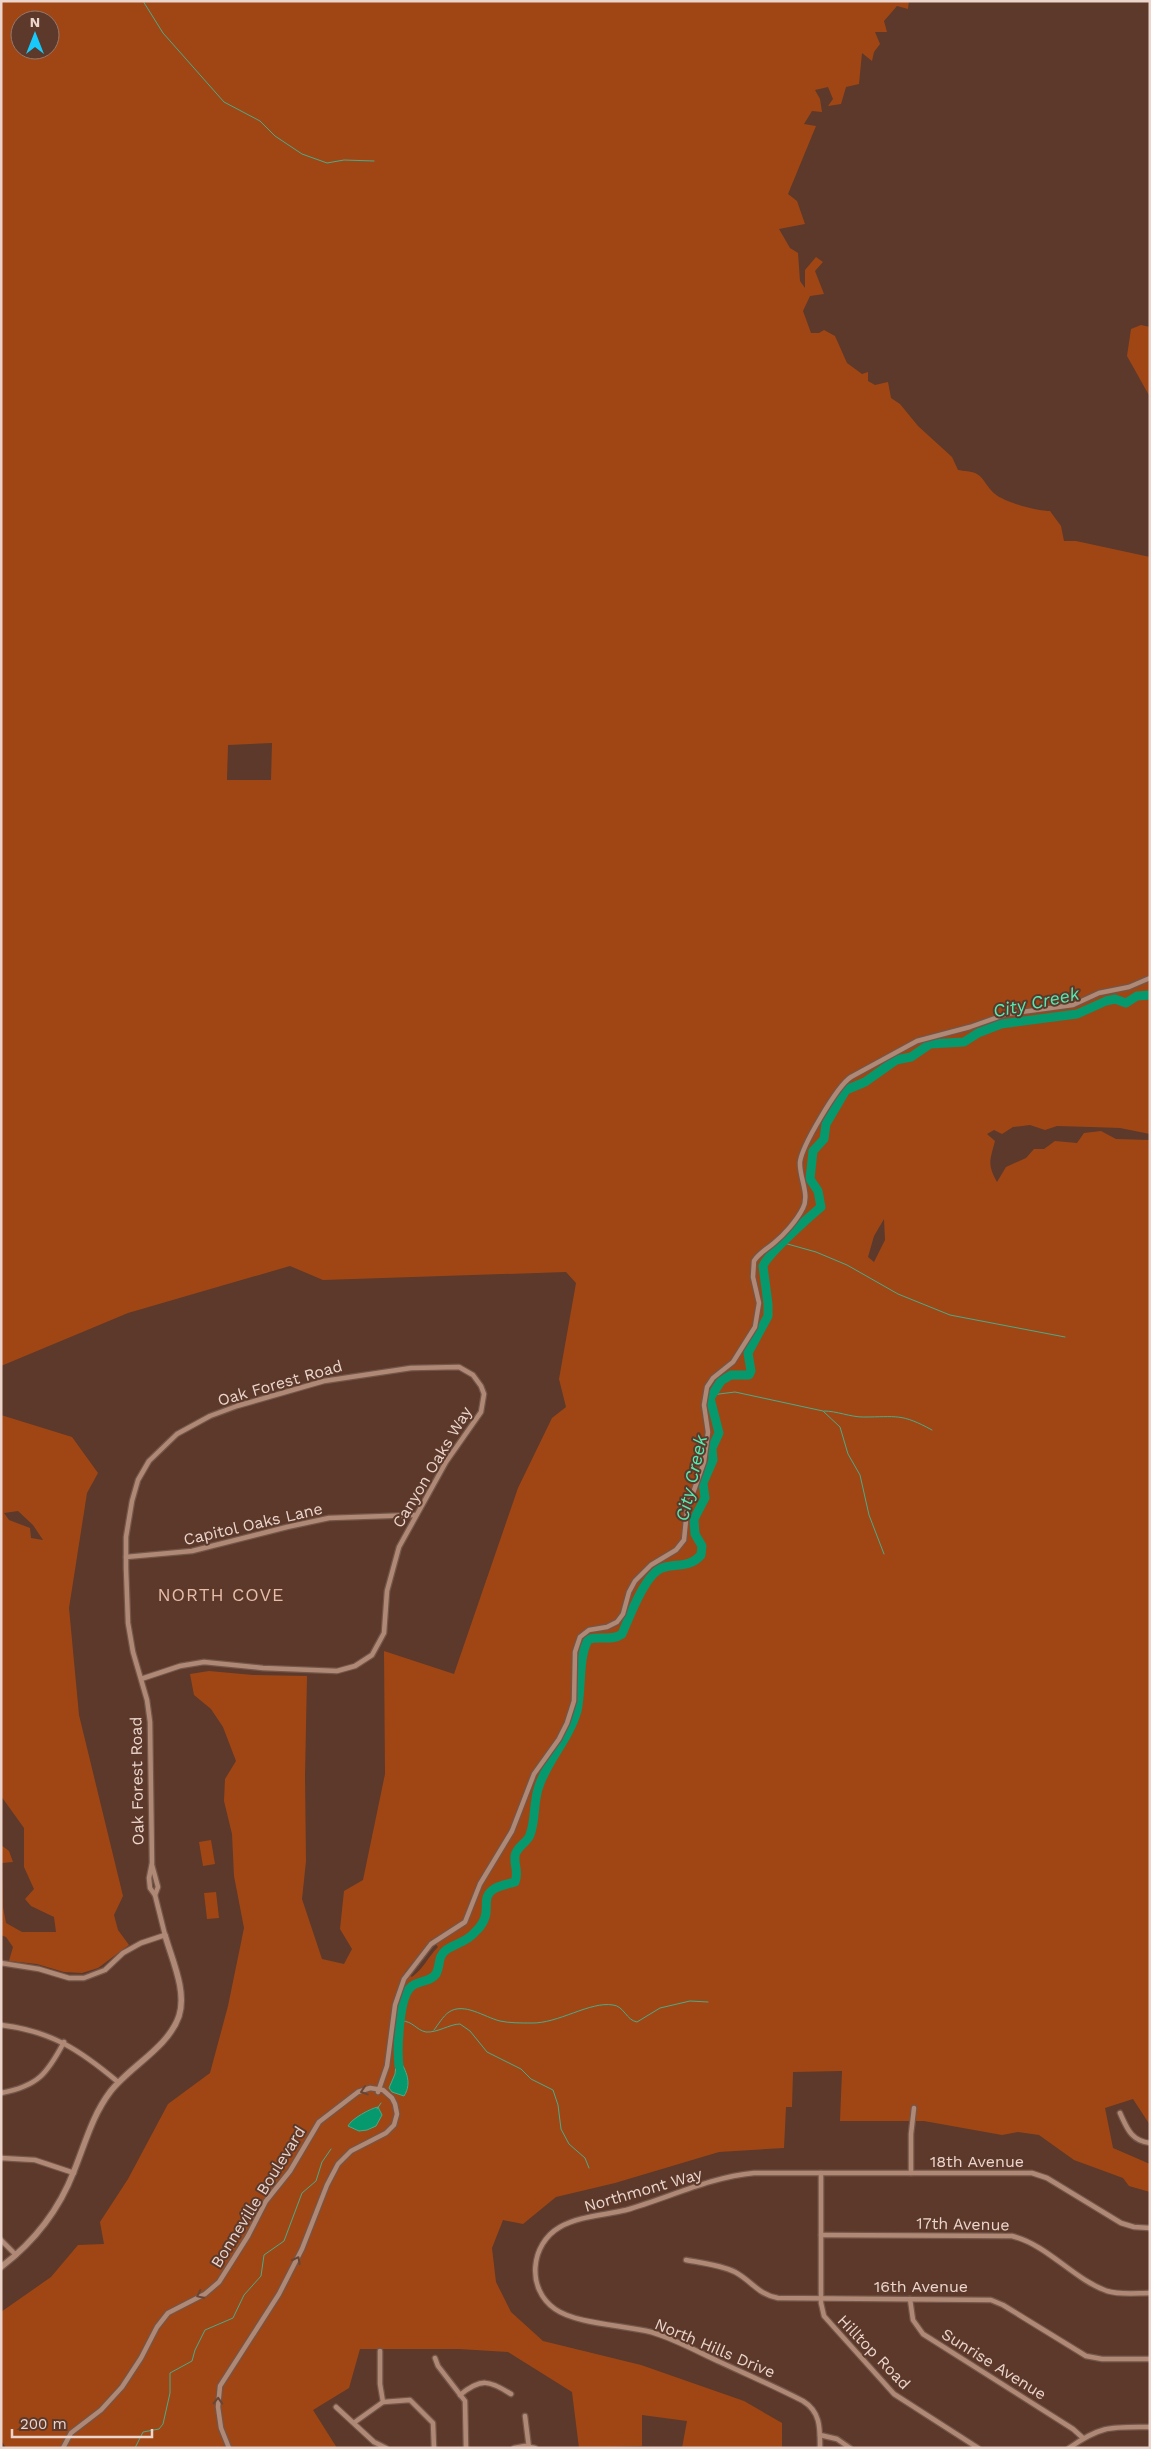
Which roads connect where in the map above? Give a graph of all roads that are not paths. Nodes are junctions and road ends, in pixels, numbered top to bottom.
1 (1150, 978) edge
2 (478, 1380) joint
3 (415, 1514) junction
4 (126, 1557) junction
5 (141, 1678) junction
6 (152, 1863) junction
7 (155, 1895) junction
8 (165, 1935) junction
9 (1, 1963) edge
10 (1, 2025) edge
11 (64, 2042) junction
12 (118, 2082) junction
13 (379, 2090) junction
14 (1, 2093) edge
15 (914, 2108) dead end
16 (1120, 2113) dead end
17 (1150, 2143) edge
18 (1, 2158) edge
19 (74, 2173) junction
20 (821, 2173) junction
21 (911, 2173) junction
22 (1150, 2228) edge
23 (821, 2235) junction
24 (1, 2240) edge
25 (16, 2256) junction
26 (686, 2260) dead end
27 (1, 2267) edge
28 (1150, 2293) edge
29 (821, 2298) junction
30 (910, 2298) junction
31 (548, 2303) joint
32 (380, 2351) dead end
33 (435, 2358) dead end
34 (1150, 2360) edge
35 (511, 2394) dead end
36 (460, 2395) junction
37 (383, 2402) junction
38 (336, 2406) dead end
39 (525, 2416) dead end
40 (355, 2422) junction
41 (1150, 2427) edge
42 (820, 2435) junction
43 (1083, 2438) junction
44 (529, 2447) edge
45 (64, 2448) edge
46 (229, 2448) edge
47 (386, 2448) edge
48 (434, 2448) edge
49 (466, 2448) edge
50 (514, 2448) edge
51 (536, 2448) edge
52 (820, 2448) edge
53 (850, 2448) edge
54 (978, 2448) edge
55 (1069, 2448) edge

1 - 13 street
2 - 3 street, Canyon Oaks Way
2 - 4 street, Oak Forest Road
3 - 4 street, Capitol Oaks Lane
3 - 5 street, Canyon Oaks Way
4 - 5 street, Oak Forest Road
5 - 6 street, Oak Forest Road
6 - 7 street, Oak Forest Road
6 - 7 street, Oak Forest Road
7 - 8 street
8 - 9 street
8 - 12 street
10 - 11 street
11 - 12 street
11 - 14 street
12 - 19 street
13 -> 45 street, Bonneville Boulevard
46 -> 13 street
15 - 21 street
16 - 17 street
18 - 19 street
19 - 25 street
20 - 21 street, 18th Avenue
20 - 23 street, Hilltop Road
20 - 31 street, Northmont Way
21 - 22 street, 18th Avenue
23 - 28 street, 17th Avenue
23 - 29 street, Hilltop Road
24 - 25 street
25 - 27 street
26 - 29 street, 16th Avenue
29 - 30 street, 16th Avenue
29 - 54 street, Hilltop Road
30 - 34 street, 16th Avenue
30 - 43 street, Sunrise Avenue
31 - 42 street, North Hills Drive
32 - 37 street
33 - 36 street
35 - 36 street
36 - 49 street
37 - 40 street
37 - 48 street
38 - 40 street
39 - 44 street
40 - 47 street
41 - 43 street
42 - 52 street, North Hills Drive
42 - 53 street
43 - 55 street
44 - 50 street
44 - 51 street

